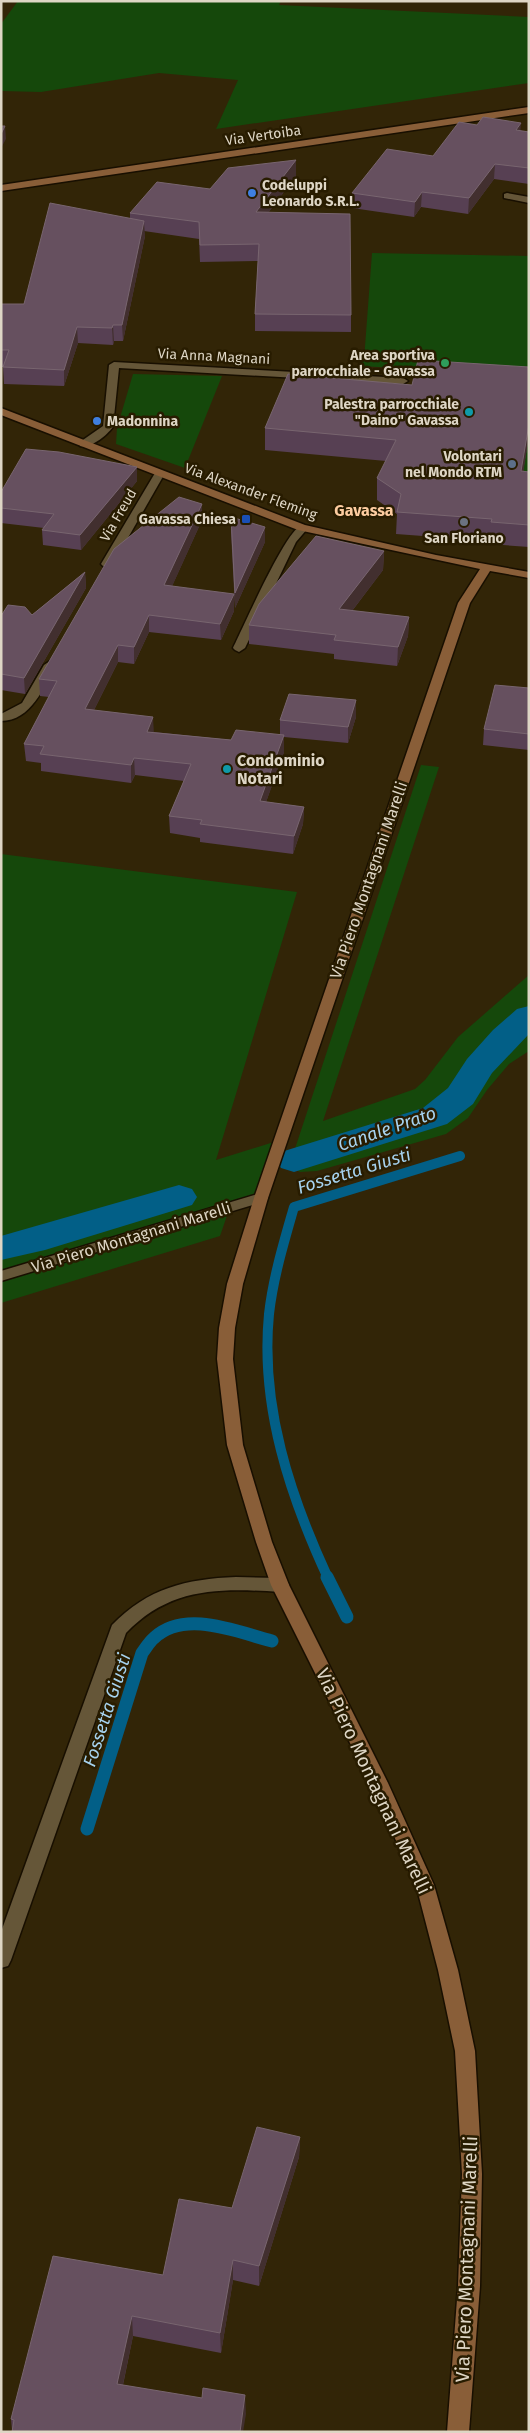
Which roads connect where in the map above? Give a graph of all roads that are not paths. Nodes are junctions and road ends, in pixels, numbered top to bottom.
1 (529, 110) edge
2 (1, 188) edge
3 (506, 196) dead end
4 (529, 200) edge
5 (403, 381) dead end
6 (1, 411) edge
7 (84, 444) junction
8 (160, 473) junction
9 (302, 528) junction
10 (486, 568) junction
11 (529, 575) edge
12 (100, 576) edge
13 (239, 648) dead end
14 (56, 653) edge
15 (3, 718) dead end
16 (261, 1198) junction
17 (1, 1276) edge
18 (280, 1585) junction
19 (1, 1960) edge
20 (458, 2432) edge

1 - 2 street, Via Vertoiba
3 - 4 street
5 - 7 street, Via Anna Magnani
6 - 7 street, Via Alexander Fleming
7 - 8 street, Via Alexander Fleming
8 - 9 street, Via Alexander Fleming
8 - 12 street, Via Freud
9 - 10 street, Via Alexander Fleming
9 - 13 street
10 - 11 street, Via Alexander Fleming
10 - 16 street, Via Piero Montagnani Marelli
14 - 15 street
16 - 17 street, Via Piero Montagnani Marelli
16 - 18 street, Via Piero Montagnani Marelli
18 - 19 street
18 - 20 street, Via Piero Montagnani Marelli

